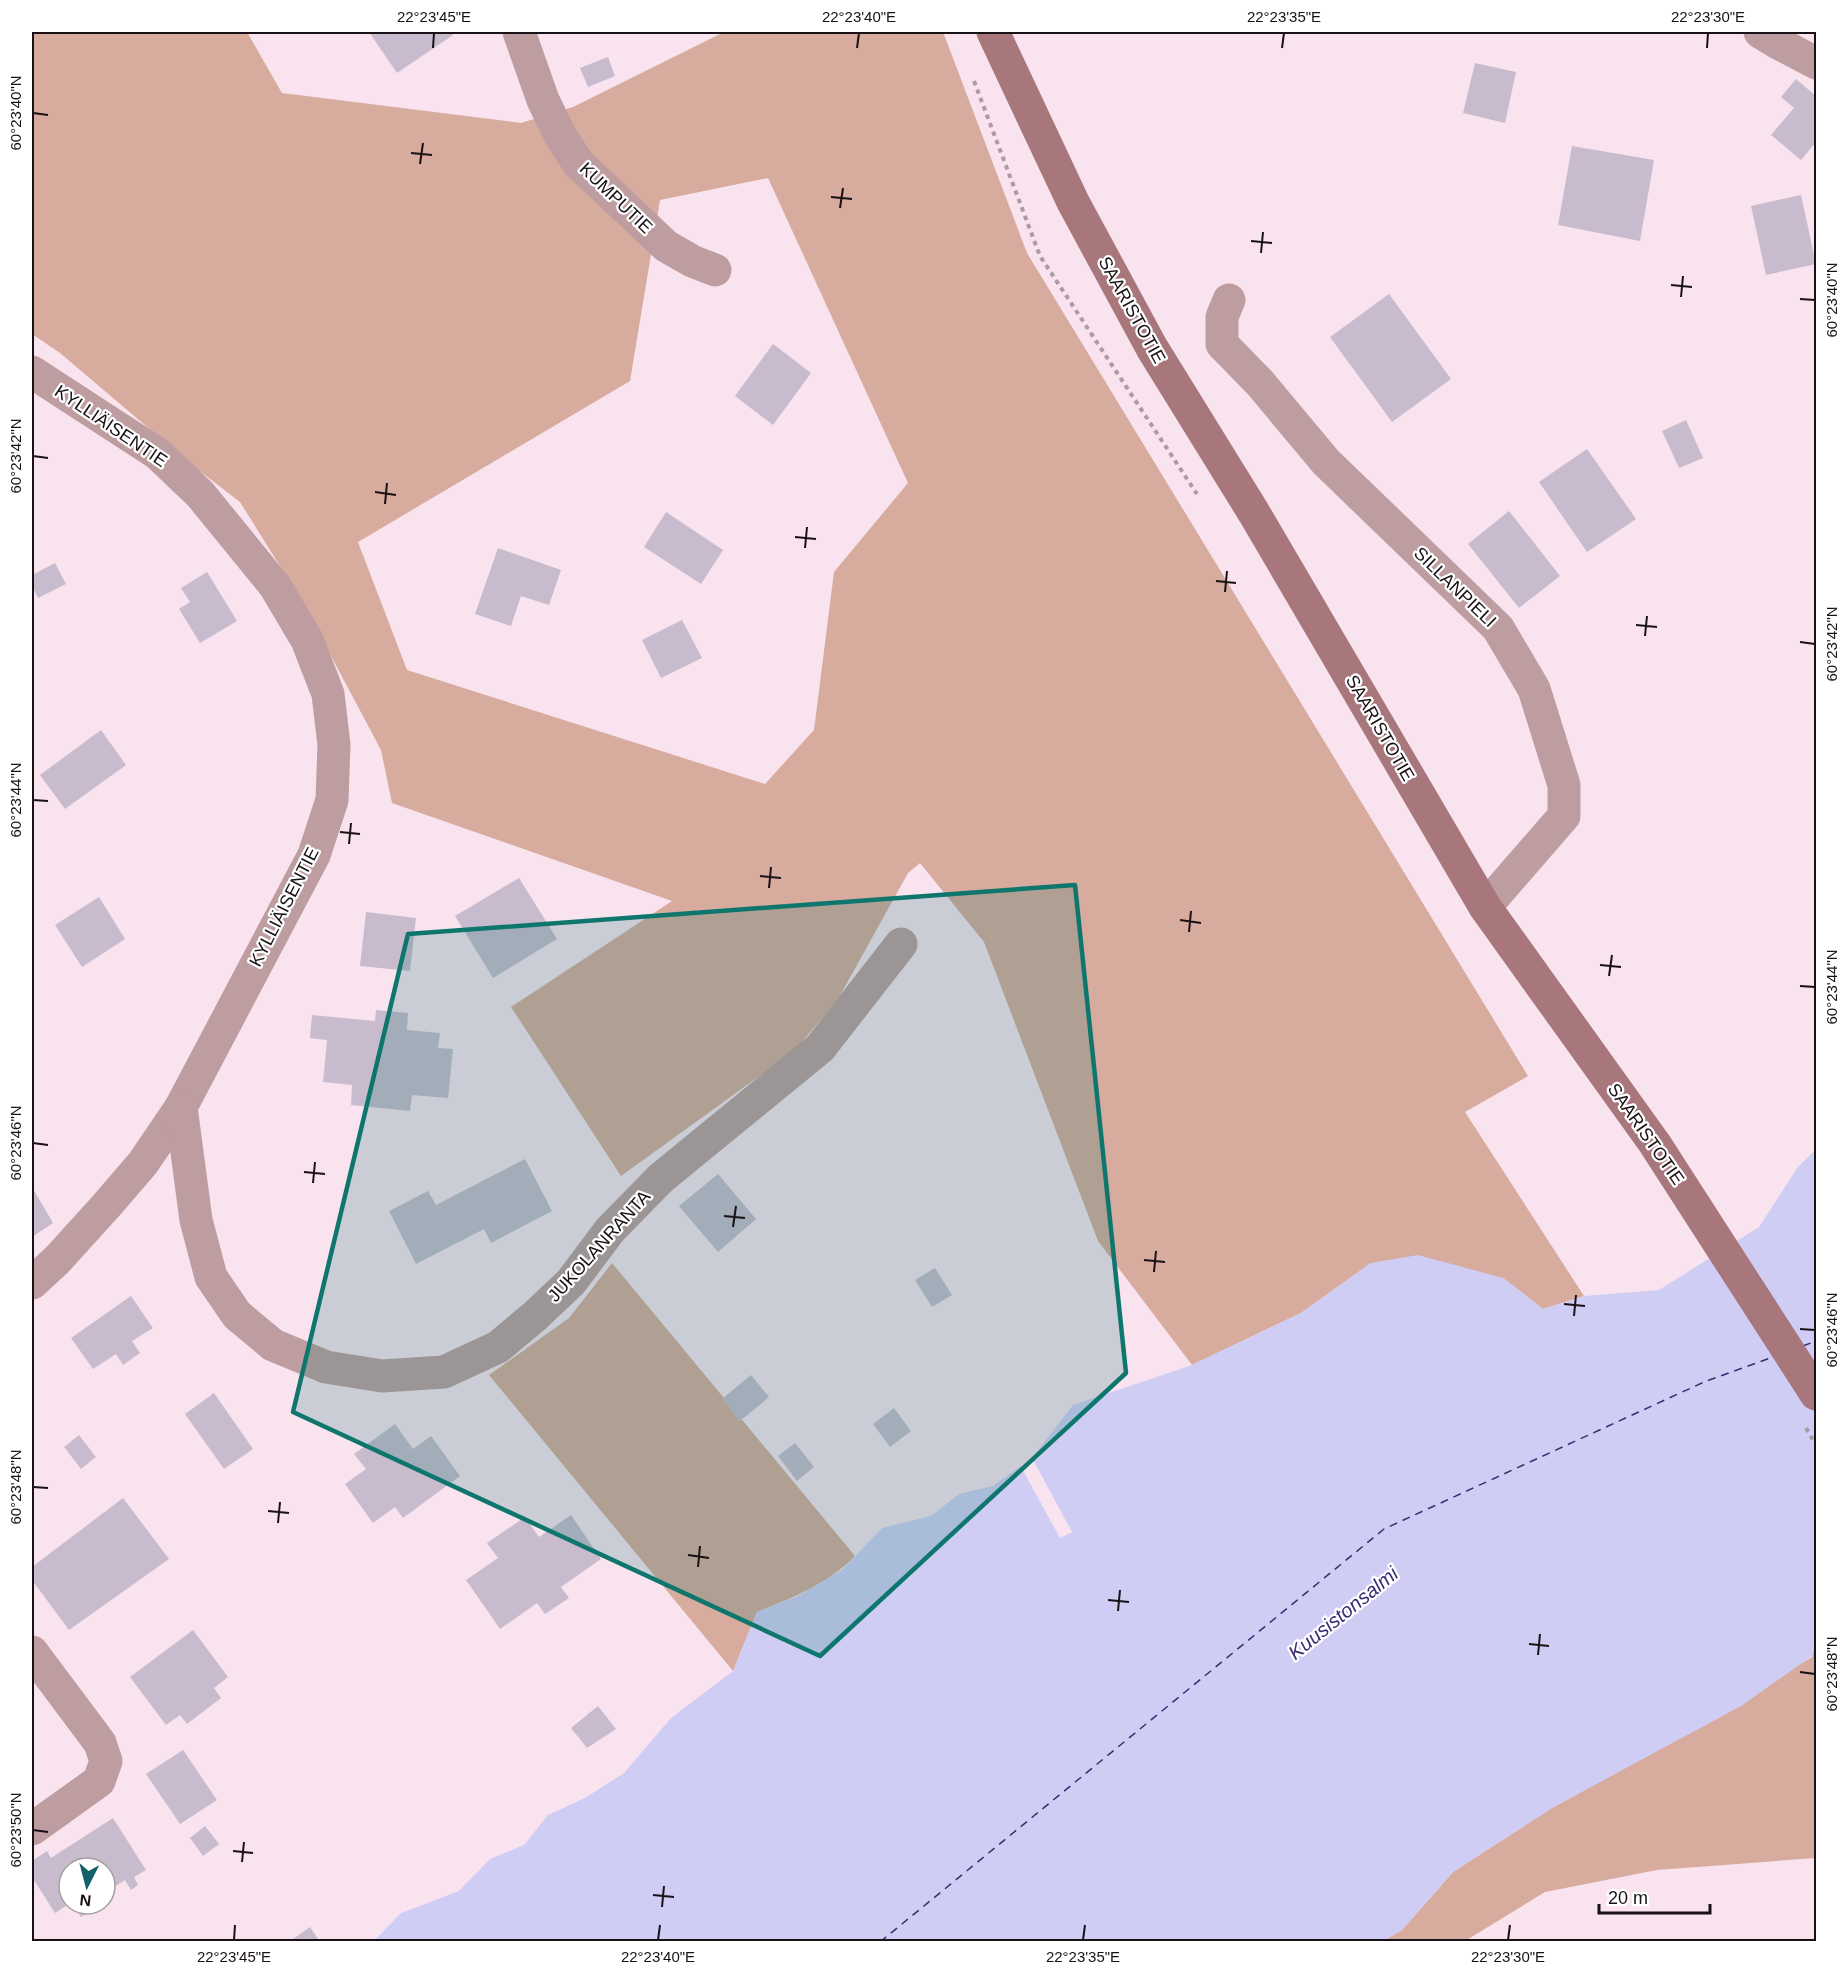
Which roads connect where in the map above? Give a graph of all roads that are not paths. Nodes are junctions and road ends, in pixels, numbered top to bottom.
1 (519, 32) edge
2 (993, 32) edge
3 (1760, 32) edge
4 (1816, 63) edge
5 (715, 270) dead end
6 (1229, 300) dead end
7 (32, 372) edge
8 (1485, 907) junction
9 (901, 944) dead end
10 (181, 1107) junction
11 (32, 1283) edge
12 (1816, 1394) edge
13 (32, 1652) edge
14 (32, 1829) edge

1 - 5 street, KUMPUTIE
2 - 8 main road, SAARISTOTIE
3 - 4 street
6 - 8 street, SILLANPIELI
7 - 10 street, KYLLIÄISENTIE
8 - 12 main road, SAARISTOTIE
9 - 10 street, JUKOLANRANTA
10 - 11 street, KYLLIÄISENTIE
13 - 14 street

